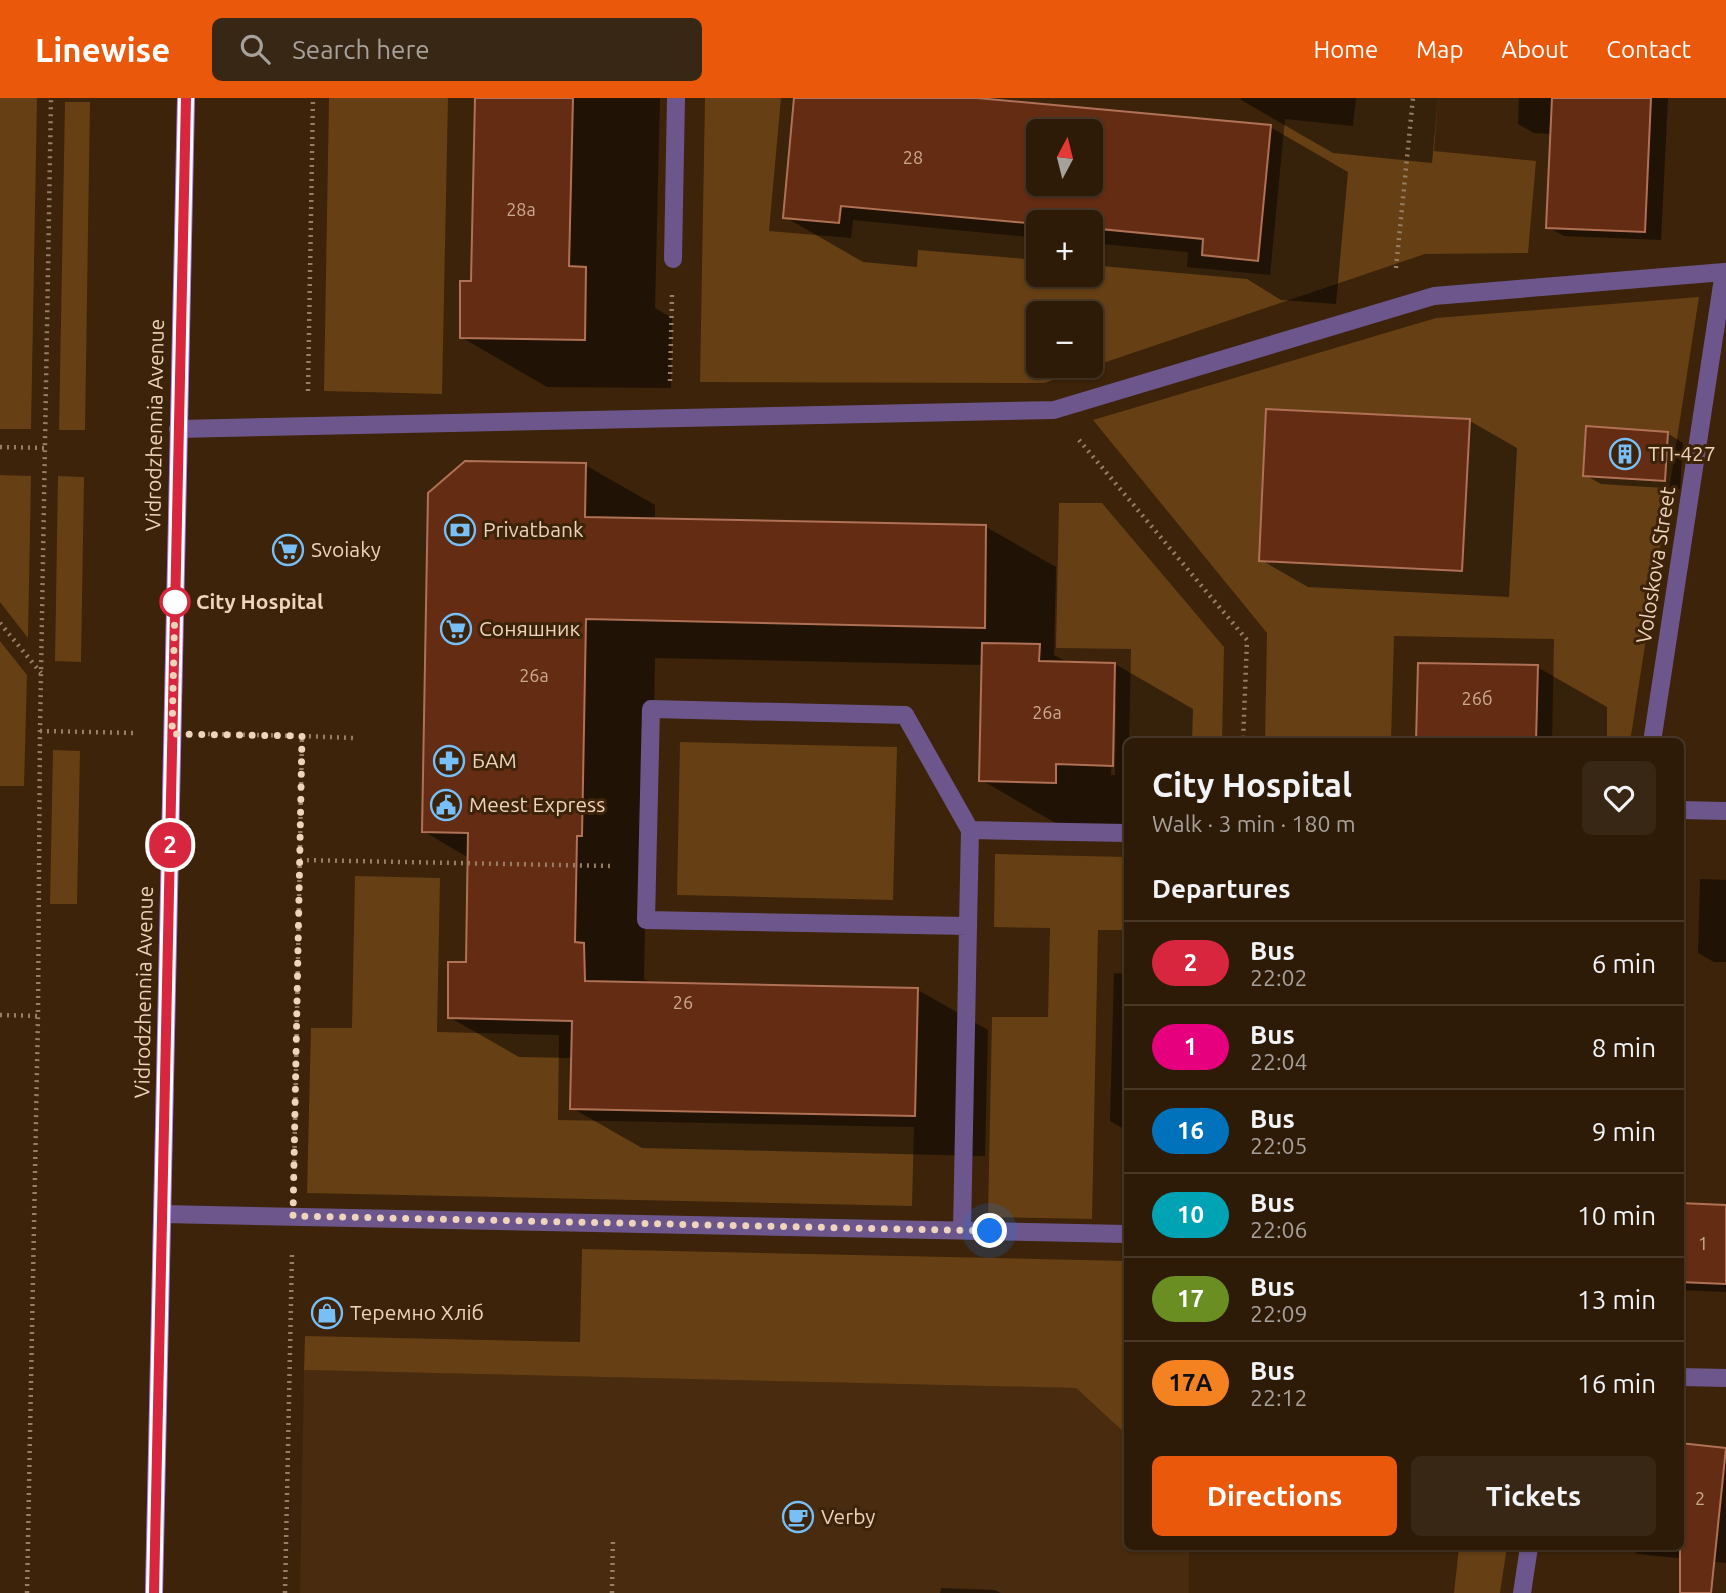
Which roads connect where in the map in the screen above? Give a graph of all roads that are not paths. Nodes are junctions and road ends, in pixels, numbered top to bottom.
1 (186, 98) edge
2 (676, 98) edge
3 (673, 259) road end
4 (1725, 272) edge
5 (178, 429) junction
6 (1653, 738) edge
7 (1684, 810) edge
8 (1726, 811) edge
9 (971, 830) junction
10 (1124, 834) edge
11 (968, 926) junction
12 (163, 1214) junction
13 (962, 1230) junction
14 (1124, 1234) edge
15 (1684, 1377) edge
16 (1726, 1378) edge
17 (1529, 1550) edge
18 (154, 1593) edge
19 (1522, 1593) edge

1 - 5 main road, Vidrodzhennia Avenue
2 - 3 street
4 - 5 street
4 - 6 street, Voloskova Street
5 - 12 main road, Vidrodzhennia Avenue
7 - 8 street
9 - 10 street
9 - 11 street
9 - 11 street
11 - 13 street
12 - 13 street
12 - 18 main road, Vidrodzhennia Avenue
13 - 14 street
15 - 16 street
17 - 19 street

